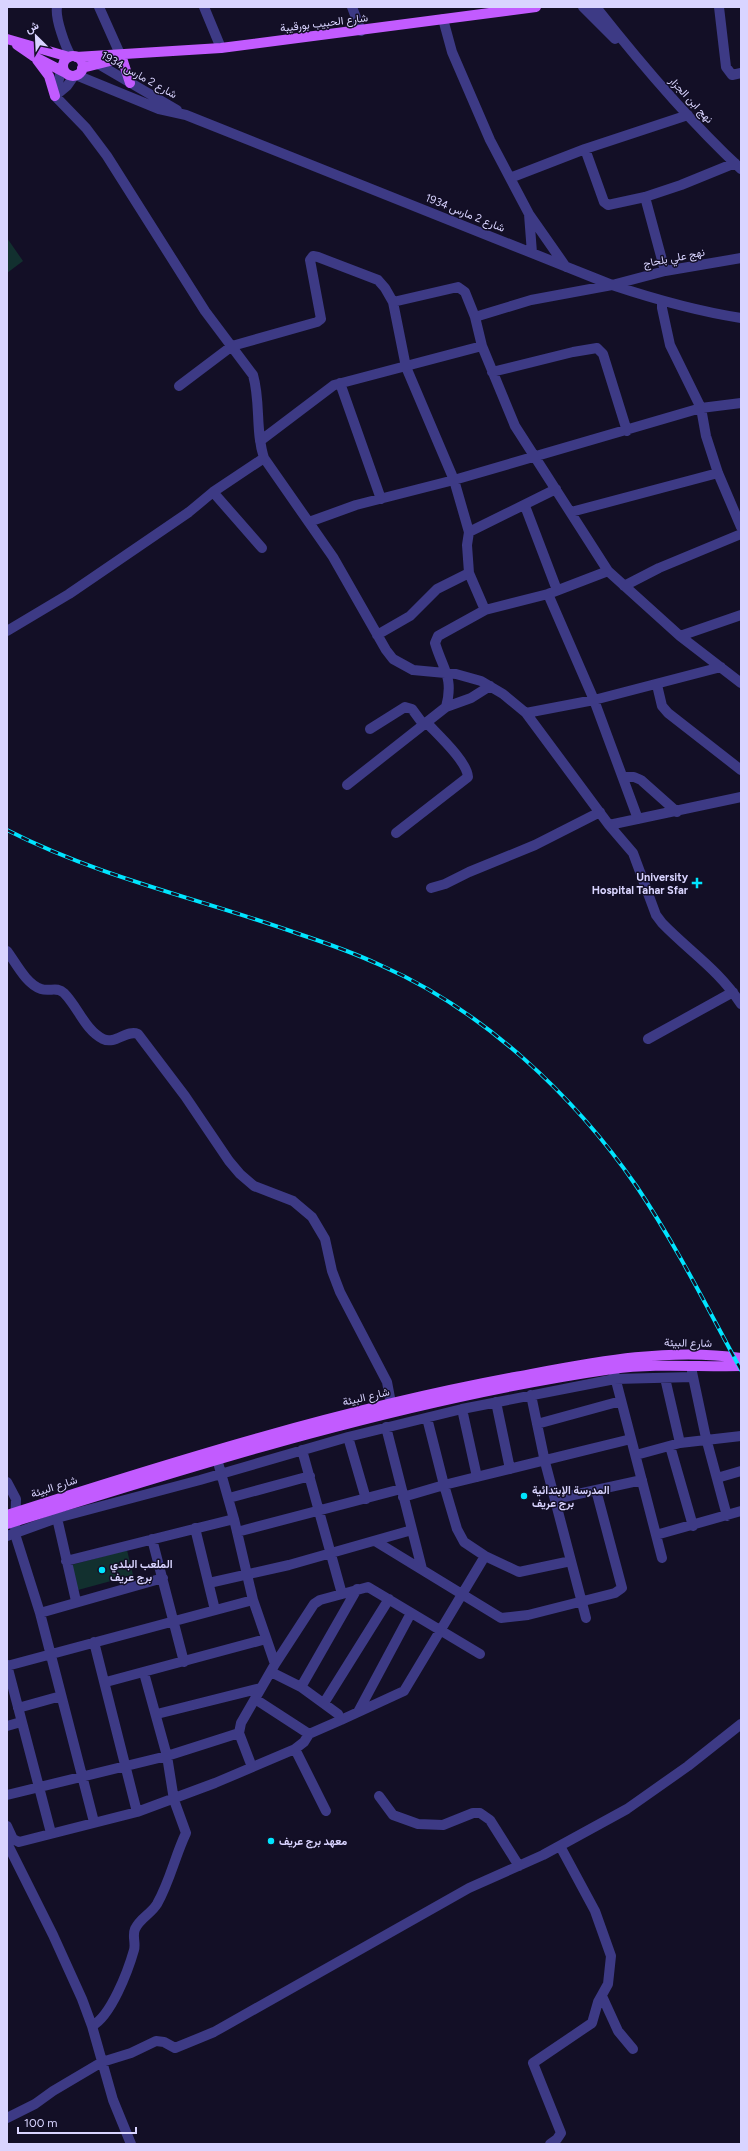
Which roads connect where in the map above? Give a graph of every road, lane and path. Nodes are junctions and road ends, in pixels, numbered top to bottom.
1 (57, 7) edge
2 (99, 7) edge
3 (204, 7) edge
4 (352, 7) edge
5 (536, 7) edge
6 (582, 7) edge
7 (596, 7) edge
8 (719, 7) edge
9 (443, 19) junction
10 (361, 31) junction
11 (8, 40) edge
12 (625, 45) junction
13 (221, 48) junction
14 (33, 56) junction
15 (121, 56) junction
16 (74, 57) junction
17 (100, 64) junction
18 (70, 71) junction
19 (741, 73) edge
20 (130, 83) junction
21 (55, 96) junction
22 (186, 115) junction
23 (688, 115) junction
24 (585, 149) junction
25 (738, 166) edge
26 (510, 178) junction
27 (645, 197) junction
28 (529, 214) junction
29 (532, 253) junction
30 (741, 258) edge
31 (566, 267) junction
32 (665, 270) junction
33 (612, 285) junction
34 (393, 302) junction
35 (662, 302) junction
36 (475, 317) junction
37 (741, 318) edge
38 (232, 346) junction
39 (482, 346) junction
40 (406, 367) junction
41 (492, 372) junction
42 (340, 383) junction
43 (179, 386) dead end
44 (741, 403) edge
45 (701, 408) junction
46 (627, 431) junction
47 (260, 441) junction
48 (534, 457) junction
49 (264, 458) junction
50 (718, 473) junction
51 (454, 480) junction
52 (556, 489) junction
53 (213, 492) junction
54 (381, 499) junction
55 (525, 506) junction
56 (737, 508) edge
57 (572, 512) junction
58 (310, 522) junction
59 (741, 527) edge
60 (469, 532) junction
61 (741, 534) edge
62 (262, 548) dead end
63 (608, 571) junction
64 (469, 573) junction
65 (624, 586) junction
66 (552, 592) junction
67 (485, 610) junction
68 (741, 615) edge
69 (7, 631) edge
70 (377, 635) junction
71 (680, 636) junction
72 (720, 667) junction
73 (447, 672) junction
74 (741, 683) edge
75 (658, 685) junction
76 (490, 686) junction
77 (594, 700) junction
78 (446, 707) junction
79 (526, 713) junction
80 (424, 723) junction
81 (370, 729) dead end
82 (741, 770) edge
83 (624, 777) junction
84 (347, 785) dead end
85 (741, 797) edge
86 (600, 812) junction
87 (678, 812) junction
88 (638, 819) junction
89 (609, 825) junction
90 (396, 833) dead end
91 (431, 888) dead end
92 (7, 951) edge
93 (733, 992) junction
94 (741, 1004) edge
95 (648, 1039) dead end
96 (741, 1358) edge
97 (690, 1364) junction
98 (741, 1366) edge
99 (613, 1369) junction
100 (693, 1377) junction
101 (664, 1378) junction
102 (531, 1395) junction
103 (496, 1402) junction
104 (621, 1402) junction
105 (391, 1403) junction
106 (462, 1409) junction
107 (427, 1418) junction
108 (538, 1424) junction
109 (386, 1427) junction
110 (741, 1436) edge
111 (348, 1437) junction
112 (706, 1438) junction
113 (631, 1439) junction
114 (675, 1444) junction
115 (214, 1450) junction
116 (302, 1450) junction
117 (636, 1455) junction
118 (218, 1460) junction
119 (546, 1462) junction
120 (510, 1469) junction
121 (741, 1471) edge
122 (222, 1474) junction
123 (310, 1476) junction
124 (478, 1476) junction
125 (716, 1478) junction
126 (642, 1480) junction
127 (7, 1482) edge
128 (444, 1485) junction
129 (596, 1490) junction
130 (402, 1493) junction
131 (229, 1498) junction
132 (366, 1499) junction
133 (556, 1499) junction
134 (741, 1511) edge
135 (320, 1512) junction
136 (727, 1516) junction
137 (11, 1518) edge
138 (57, 1518) junction
139 (234, 1518) junction
140 (693, 1526) junction
141 (195, 1528) junction
142 (412, 1530) junction
143 (237, 1532) junction
144 (11, 1535) edge
145 (656, 1535) junction
146 (152, 1539) junction
147 (375, 1541) junction
148 (331, 1552) junction
149 (485, 1556) junction
150 (662, 1558) dead end
151 (66, 1560) junction
152 (571, 1561) junction
153 (422, 1569) junction
154 (248, 1573) junction
155 (163, 1578) junction
156 (209, 1583) junction
157 (357, 1589) junction
158 (463, 1592) junction
159 (342, 1594) junction
160 (389, 1599) junction
161 (254, 1600) junction
162 (76, 1601) junction
163 (582, 1601) junction
164 (215, 1610) junction
165 (40, 1613) junction
166 (411, 1613) junction
167 (586, 1618) dead end
168 (174, 1622) junction
169 (440, 1630) junction
170 (266, 1640) junction
171 (94, 1642) junction
172 (50, 1654) junction
173 (480, 1654) dead end
174 (184, 1662) junction
175 (7, 1666) edge
176 (273, 1668) junction
177 (144, 1673) junction
178 (106, 1682) junction
179 (300, 1687) junction
180 (261, 1688) junction
181 (61, 1696) junction
182 (255, 1699) junction
183 (324, 1703) junction
184 (18, 1708) junction
185 (358, 1712) junction
186 (157, 1714) junction
187 (341, 1720) junction
188 (21, 1722) junction
189 (741, 1724) edge
190 (7, 1726) edge
191 (239, 1733) junction
192 (309, 1734) junction
193 (295, 1749) junction
194 (167, 1756) junction
195 (127, 1766) junction
196 (252, 1767) junction
197 (84, 1777) junction
198 (38, 1787) junction
199 (7, 1794) edge
200 (379, 1796) dead end
201 (174, 1800) junction
202 (326, 1811) dead end
203 (137, 1812) junction
204 (94, 1822) junction
205 (7, 1826) edge
206 (51, 1833) junction
207 (18, 1842) junction
208 (7, 1843) edge
209 (560, 1846) junction
210 (10, 1856) edge
211 (519, 1866) junction
212 (602, 1996) junction
213 (92, 2026) junction
214 (633, 2049) dead end
215 (102, 2062) junction
216 (7, 2118) edge
217 (131, 2144) edge
218 (550, 2144) edge

1 - 16 street
2 - 15 street
3 - 13 street
4 - 10 street
5 - 9 main road, شارع الحبيب بورقيبة
6 - 12 street, نهج ابن الجزار
7 - 12 street, نهج ابن الجزار
8 - 19 street
9 - 10 main road, شارع الحبيب بورقيبة
9 - 26 street
10 - 13 main road, شارع الحبيب بورقيبة
11 - 14 main road, شارع الحبيب بورقيبة
11 - 16 main road, شارع الحبيب بورقيبة
12 - 23 street, نهج ابن الجزار
13 - 15 main road, شارع الحبيب بورقيبة
14 - 18 main road, شارع الحبيب بورقيبة
14 - 21 main road
15 - 16 main road, شارع الحبيب بورقيبة
15 - 17 main road, شارع الحبيب بورقيبة
15 - 20 main road
16 - 17 street, شارع 2 مارس 1934
16 - 18 main road
16 - 18 main road
17 - 18 main road, شارع الحبيب بورقيبة
17 - 20 street, شارع 2 مارس 1934
18 - 21 street
18 - 22 street, شارع 2 مارس 1934
20 - 22 street, شارع 2 مارس 1934
21 - 38 street
22 - 29 street, شارع 2 مارس 1934
23 - 24 street
23 - 25 street, نهج ابن الجزار
24 - 26 street
24 - 27 street
25 - 27 street
26 - 28 street
27 - 32 street
28 - 29 street
28 - 31 street
29 - 31 street, شارع 2 مارس 1934
30 - 32 street, نهج علي بلحاج
31 - 33 street, شارع 2 مارس 1934
32 - 33 street, نهج علي بلحاج
33 - 35 street, شارع 2 مارس 1934
33 - 36 street, نهج علي بلحاج
34 - 36 street
34 - 38 street
34 - 40 street
35 - 37 street, شارع 2 مارس 1934
35 - 45 street
36 - 39 street
38 - 43 street
38 - 47 street
39 - 40 street
39 - 41 street
40 - 42 street
40 - 51 street
41 - 46 street
41 - 48 street
42 - 47 street
42 - 54 street
44 - 45 street
45 - 46 street
45 - 50 street
46 - 48 street
47 - 49 street
48 - 51 street
48 - 52 street
49 - 53 street
49 - 58 street
50 - 56 street
50 - 57 street
51 - 54 street
51 - 60 street
52 - 55 street
52 - 57 street
53 - 62 street
53 - 69 street
54 - 58 street
55 - 60 street
55 - 66 street
56 - 59 street
57 - 63 street
58 - 70 street
60 - 64 street
61 - 65 street
63 - 65 street
63 - 66 street
64 - 67 street
64 - 70 street
65 - 71 street
66 - 67 street
66 - 77 street
67 - 73 street
68 - 71 street
70 - 73 street
71 - 72 street
72 - 74 street
72 - 75 street
73 - 76 street
73 - 78 street
75 - 77 street
75 - 82 street
76 - 78 street
76 - 79 street
77 - 79 street
77 - 83 street
78 - 80 street
79 - 86 street
80 - 81 street
80 - 84 street
80 - 90 street
83 - 87 street
83 - 88 street
85 - 87 street
86 - 89 street
86 - 91 street
87 - 88 street
88 - 89 street
89 - 93 street
92 - 105 street
93 - 94 street
93 - 95 street
96 - 99 main road, شارع البيئة
97 - 98 main road, شارع البيئة
97 - 99 main road, شارع البيئة
97 - 100 street
99 - 101 street
99 - 102 street
99 - 104 street
99 - 105 main road, شارع البيئة
99 - 118 main road, شارع البيئة
100 - 101 street
100 - 112 street
101 - 114 street
102 - 103 street
102 - 108 street
103 - 106 street
103 - 120 street
104 - 108 street
104 - 113 street
105 - 115 main road, شارع البيئة
106 - 107 street
106 - 124 street
107 - 109 street
107 - 128 street
108 - 119 street
109 - 111 street
109 - 130 street
110 - 112 street
111 - 116 street
111 - 132 street
112 - 114 street
112 - 125 street
113 - 117 street
113 - 119 street
114 - 117 street
114 - 140 street
115 - 118 street
115 - 137 main road, شارع البيئة
116 - 122 street
116 - 123 street
117 - 126 street
118 - 122 street
118 - 137 main road, شارع البيئة
119 - 120 street
119 - 133 street
120 - 124 street
121 - 125 street
122 - 131 street
122 - 138 street
123 - 131 street
123 - 135 street
124 - 128 street
125 - 136 street
126 - 129 street
126 - 145 street
127 - 137 street
128 - 130 street
128 - 149 street
129 - 133 street
129 - 163 street
130 - 132 street
130 - 142 street
131 - 139 street
132 - 135 street
133 - 152 street
134 - 136 street
135 - 143 street
135 - 148 street
136 - 140 street
137 - 144 street
138 - 144 street
138 - 151 street
139 - 141 street
139 - 143 street
140 - 145 street
141 - 146 street
141 - 156 street
142 - 147 street
142 - 153 street
143 - 154 street
144 - 165 street
145 - 150 street
146 - 151 street
146 - 155 street
147 - 148 street
147 - 153 street
148 - 154 street
148 - 159 street
149 - 152 street
149 - 158 street
151 - 162 street
152 - 163 street
153 - 158 street
154 - 156 street
154 - 161 street
155 - 162 street
155 - 168 street
156 - 164 street
157 - 159 street
157 - 160 street
157 - 179 street
158 - 163 street
158 - 169 street
159 - 176 street
160 - 166 street
160 - 183 street
161 - 164 street
161 - 170 street
162 - 165 street
163 - 167 street
164 - 168 street
165 - 172 street
166 - 169 street
166 - 185 street
168 - 171 street
168 - 174 street
169 - 173 street
169 - 185 street
170 - 174 street
170 - 176 street
171 - 172 street
171 - 178 street
172 - 175 street
172 - 181 street
174 - 177 street
175 - 184 street
176 - 179 street
176 - 180 street
177 - 178 street
177 - 186 street
178 - 195 street
179 - 183 street
180 - 182 street
180 - 186 street
181 - 184 street
181 - 197 street
182 - 191 street
182 - 192 street
183 - 187 street
184 - 188 street
185 - 187 street
186 - 194 street
187 - 192 street
188 - 190 street
188 - 198 street
189 - 209 street
191 - 194 street
191 - 196 street
192 - 193 street
193 - 196 street
193 - 202 street
194 - 195 street
194 - 201 street
195 - 197 street
195 - 203 street
196 - 201 street
197 - 198 street
197 - 204 street
198 - 199 street
198 - 206 street
200 - 211 street
201 - 203 street
201 - 213 street
203 - 204 street
204 - 206 street
205 - 207 street
206 - 207 street
207 - 210 street
208 - 210 street
209 - 211 street
209 - 212 street
210 - 213 street
211 - 215 street
212 - 214 street
212 - 218 street
213 - 215 street
215 - 216 street
215 - 217 street

